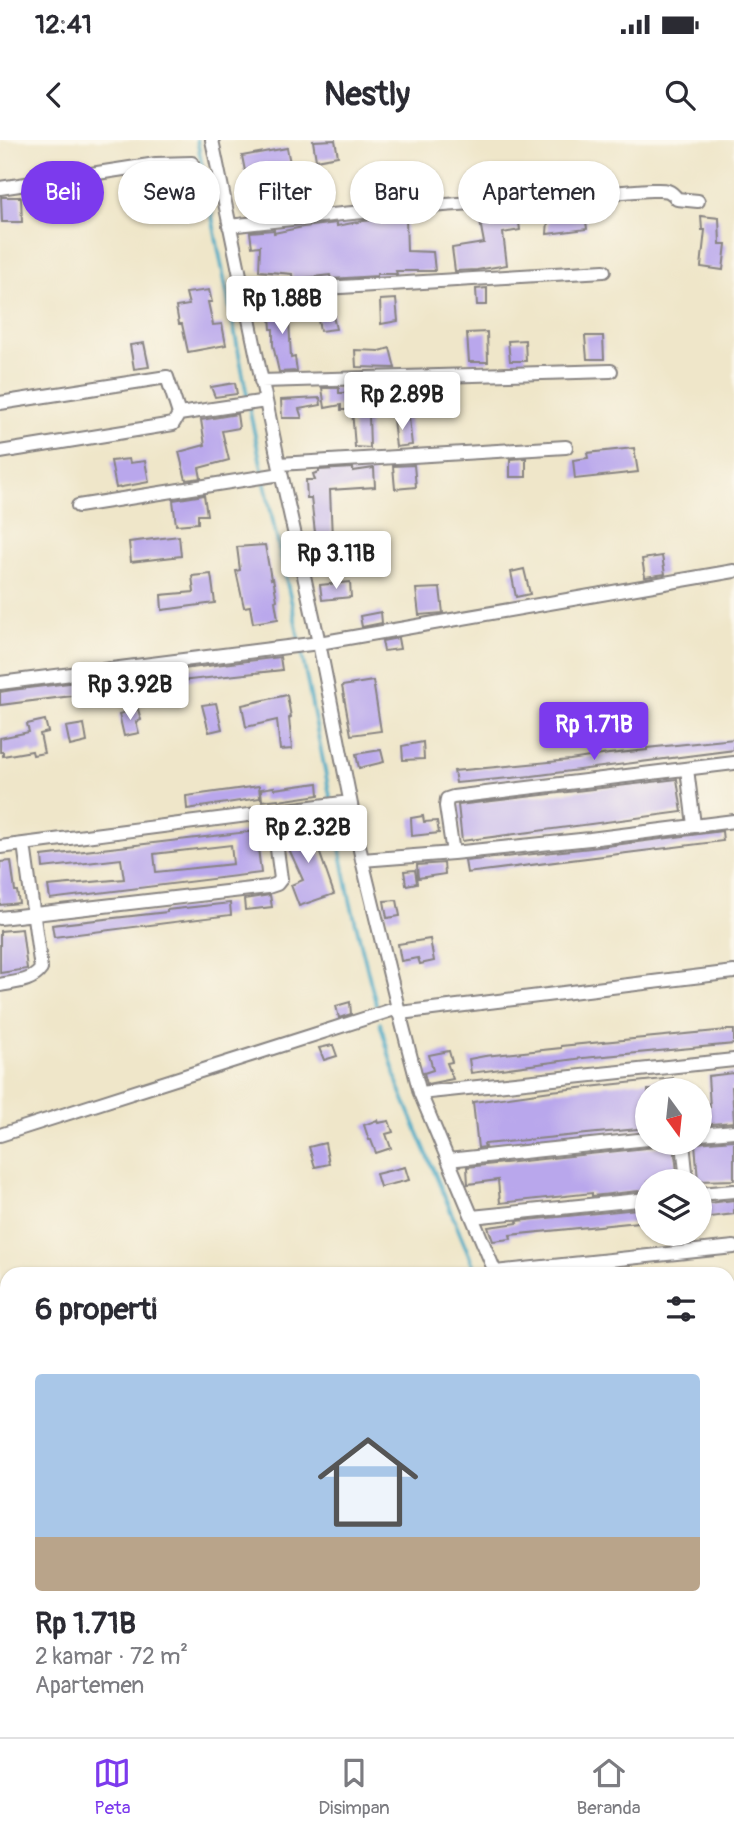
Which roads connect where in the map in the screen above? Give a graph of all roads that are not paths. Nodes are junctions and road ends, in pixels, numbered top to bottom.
1 (212, 140) edge
2 (118, 170) edge
3 (0, 188) edge
4 (698, 201) dead end
5 (229, 226) junction
6 (604, 271) dead end
7 (243, 297) junction
8 (611, 371) dead end
9 (261, 381) junction
10 (0, 402) edge
11 (261, 402) junction
12 (179, 414) junction
13 (566, 447) dead end
14 (0, 452) edge
15 (278, 471) junction
16 (78, 506) dead end
17 (734, 571) edge
18 (315, 643) junction
19 (0, 683) edge
20 (734, 763) edge
21 (687, 769) junction
22 (346, 803) junction
23 (272, 812) junction
24 (734, 821) edge
25 (694, 825) junction
26 (24, 844) junction
27 (0, 847) edge
28 (453, 853) junction
29 (362, 860) junction
30 (34, 914) junction
31 (0, 918) edge
32 (734, 972) edge
33 (0, 985) edge
34 (399, 1011) junction
35 (734, 1060) edge
36 (420, 1093) junction
37 (734, 1131) edge
38 (712, 1133) edge
39 (0, 1135) edge
40 (635, 1140) edge
41 (448, 1160) junction
42 (734, 1191) edge
43 (712, 1193) edge
44 (635, 1200) edge
45 (472, 1217) junction
46 (734, 1247) edge
47 (493, 1267) edge
48 (551, 1267) edge

1 - 5 street
2 - 3 street
4 - 5 street
5 - 7 street
6 - 7 street
7 - 9 street
8 - 9 street
9 - 11 street
10 - 12 street
11 - 12 street
11 - 15 street
12 - 14 street
13 - 15 street
15 - 16 street
15 - 18 street
17 - 18 street
18 - 19 street
18 - 22 street
20 - 21 street
21 - 25 street
21 - 28 street
22 - 23 street
22 - 29 street
23 - 26 street
23 - 30 street
24 - 25 street
25 - 28 street
26 - 27 street
26 - 30 street
28 - 29 street
29 - 34 street
30 - 31 street
30 - 33 street
32 - 34 street
34 - 36 street
34 - 39 street
35 - 36 street
36 - 41 street
37 - 38 street
40 - 41 street
41 - 45 street
42 - 43 street
44 - 45 street
45 - 47 street
46 - 48 street

